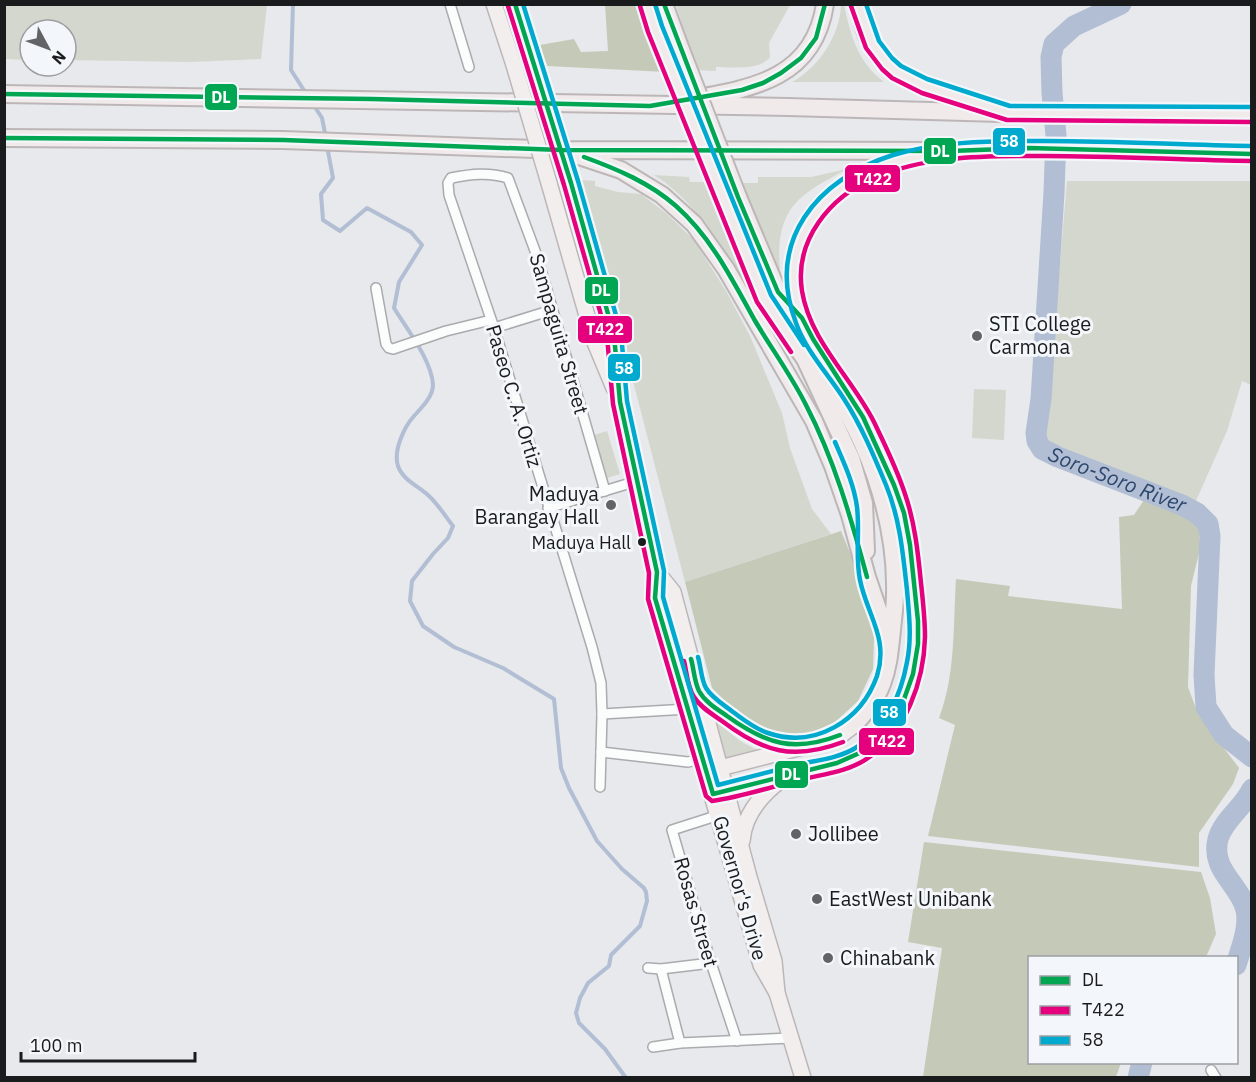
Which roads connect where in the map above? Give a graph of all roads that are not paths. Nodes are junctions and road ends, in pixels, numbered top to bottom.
1 (450, 4) edge
2 (494, 4) edge
3 (515, 4) edge
4 (647, 4) edge
5 (664, 4) edge
6 (825, 4) edge
7 (858, 4) edge
8 (469, 67) dead end
9 (4, 94) edge
10 (650, 106) junction
11 (1009, 113) junction
12 (1251, 115) edge
13 (4, 138) edge
14 (561, 150) junction
15 (950, 151) junction
16 (1251, 154) edge
17 (508, 178) joint
18 (730, 197) junction
19 (376, 288) dead end
20 (552, 310) junction
21 (802, 318) junction
22 (493, 324) junction
23 (805, 359) junction
24 (620, 402) junction
25 (637, 481) junction
26 (605, 491) junction
27 (548, 508) junction
28 (657, 572) junction
29 (867, 577) junction
30 (890, 644) junction
31 (700, 693) junction
32 (688, 709) junction
33 (602, 714) junction
34 (854, 725) joint
35 (888, 728) joint
36 (806, 747) junction
37 (601, 752) junction
38 (710, 766) junction
39 (786, 776) junction
40 (600, 787) dead end
41 (720, 793) junction
42 (719, 815) junction
43 (741, 846) junction
44 (711, 963) junction
45 (648, 968) dead end
46 (661, 969) junction
47 (777, 993) junction
48 (791, 1038) junction
49 (737, 1041) junction
50 (680, 1043) junction
51 (653, 1047) dead end
52 (802, 1077) edge

1 - 8 street
2 - 24 highway, Governor's Drive, bridge
3 - 24 highway, Governor's Drive, bridge
4 - 18 highway, bridge
5 - 18 highway, bridge
6 - 10 highway
7 - 11 highway
9 - 10 highway
10 - 11 highway
11 - 12 highway
13 - 14 highway
14 - 15 highway
14 - 29 highway
15 - 16 highway
15 - 21 highway
17 - 20 street, Sampaguita Street
17 - 22 street, Paseo C. A. Ortiz
18 - 21 highway
18 - 23 highway
19 - 22 street
20 - 22 street
20 - 26 street, Sampaguita Street
21 - 35 highway
22 - 27 street, Paseo C. A. Ortiz
23 - 29 highway
23 - 30 highway
24 - 25 highway, Governor's Drive
25 - 26 street
25 - 28 highway, Governor's Drive
26 - 27 street
27 - 33 street, Paseo C. A. Ortiz
28 - 31 highway, Governor's Drive
28 - 32 highway, Governor's Drive
29 - 30 highway
30 - 34 highway
31 - 36 highway
31 - 38 highway, Governor's Drive
32 - 33 street
32 - 38 highway, Governor's Drive
33 - 37 street, Paseo C. A. Ortiz
34 - 36 highway
35 - 39 highway
36 - 38 highway
37 - 38 street
37 - 40 street, Paseo C. A. Ortiz
38 - 41 highway, Governor's Drive
39 - 41 highway
39 - 43 highway
41 - 42 highway, Governor's Drive
41 - 43 highway, Governor's Drive
42 - 44 street, Rosas Street
42 - 47 highway, Governor's Drive
43 - 47 highway, Governor's Drive
44 - 46 street
44 - 49 street, Rosas Street
45 - 46 street
46 - 50 street
47 - 48 highway, Governor's Drive
48 - 49 street
48 - 52 highway, Governor's Drive
49 - 50 street
50 - 51 street

